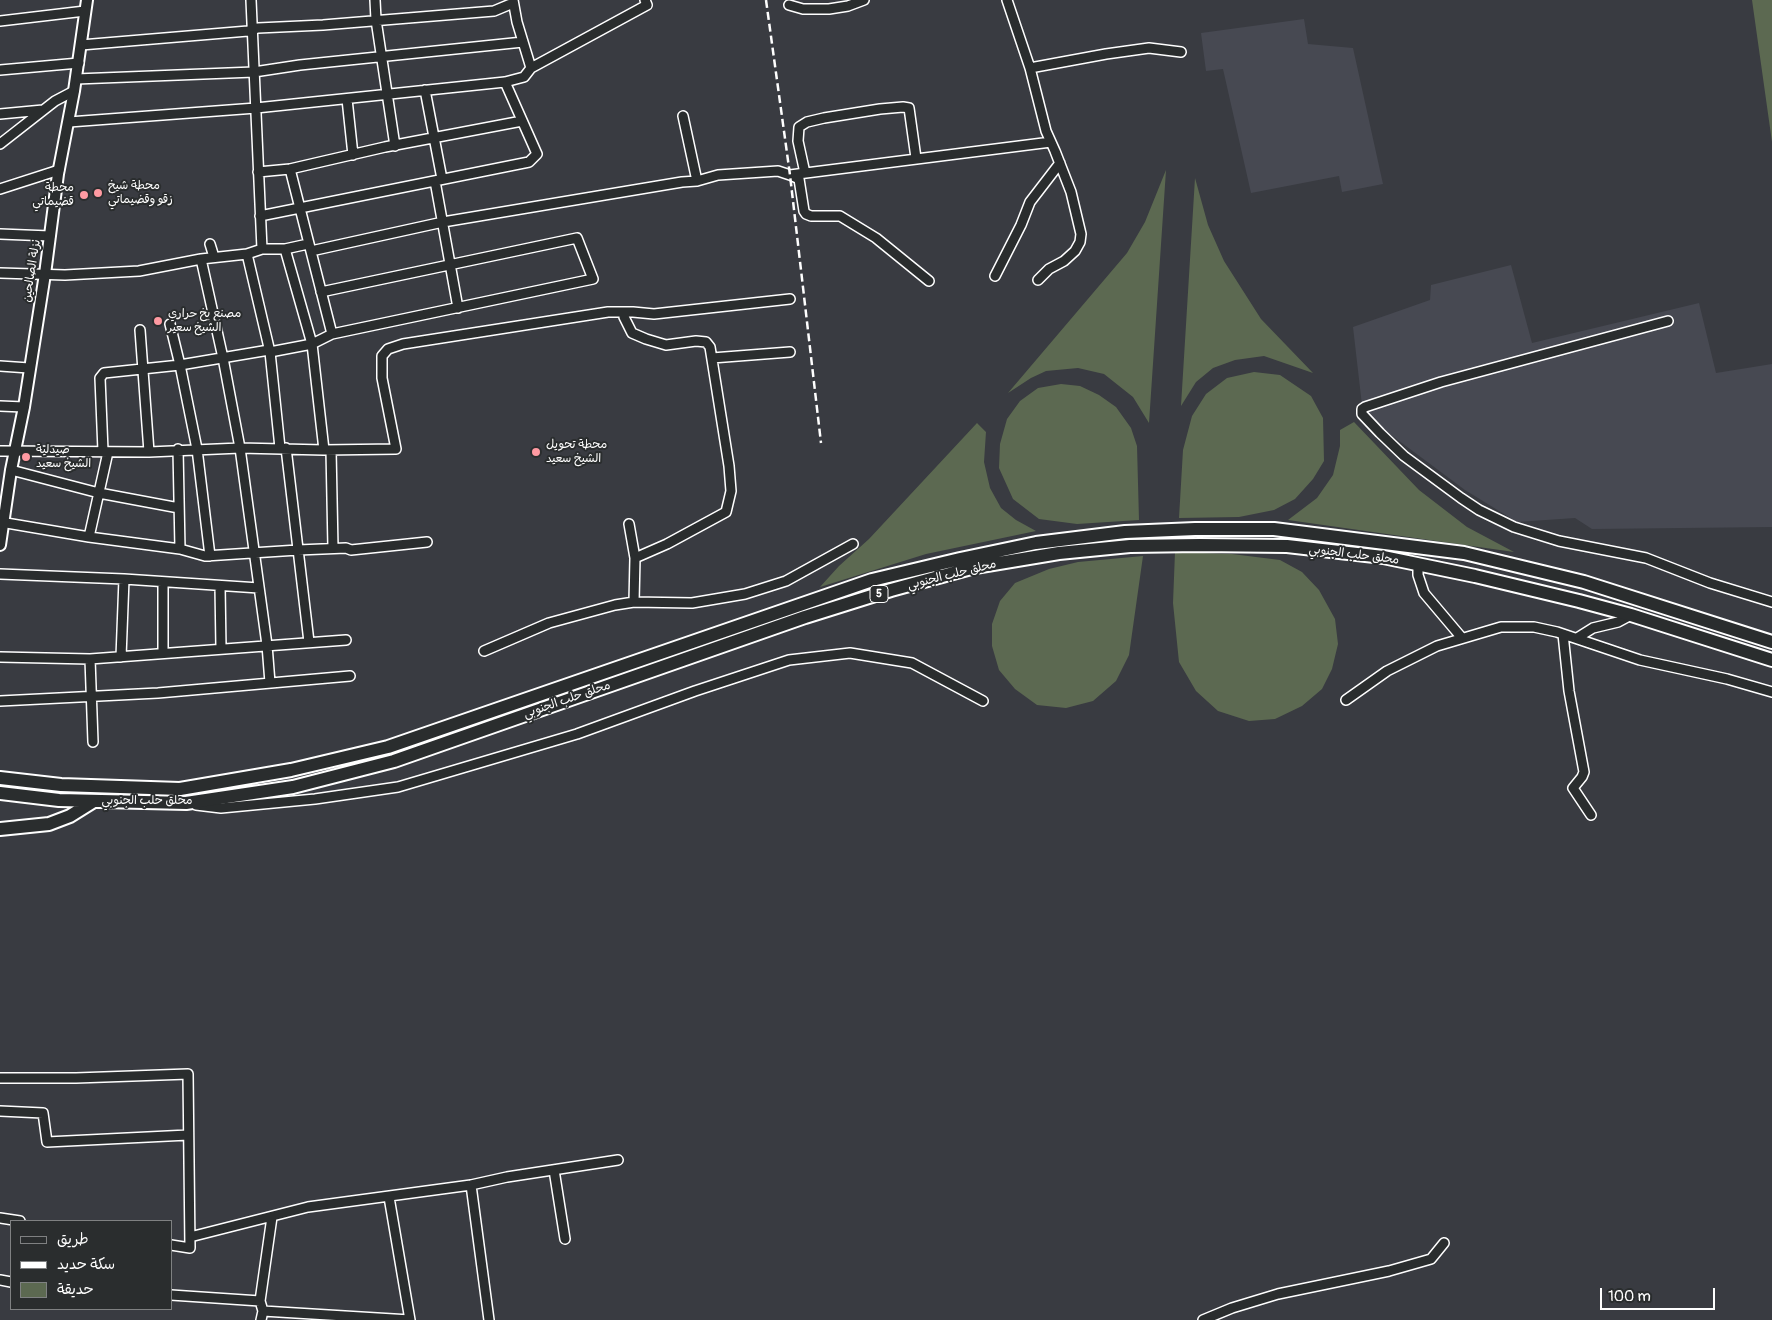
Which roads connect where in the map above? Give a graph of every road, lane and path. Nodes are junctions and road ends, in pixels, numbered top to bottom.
1 (87, 0) edge
2 (251, 0) edge
3 (375, 0) edge
4 (645, 0) edge
5 (864, 0) edge
6 (1007, 0) edge
7 (513, 2) edge
8 (789, 5) dead end
9 (86, 11) junction
10 (376, 20) junction
11 (0, 21) edge
12 (253, 29) junction
13 (523, 42) junction
14 (81, 44) junction
15 (1181, 52) dead end
16 (381, 56) junction
17 (78, 63) junction
18 (531, 68) junction
19 (1030, 68) junction
20 (0, 70) edge
21 (254, 72) junction
22 (76, 80) junction
23 (506, 82) junction
24 (425, 90) junction
25 (74, 91) junction
26 (387, 94) junction
27 (347, 99) junction
28 (256, 108) junction
29 (43, 110) junction
30 (0, 114) edge
31 (683, 116) dead end
32 (522, 121) junction
33 (68, 122) junction
34 (435, 137) junction
35 (1051, 142) junction
36 (0, 144) edge
37 (395, 146) junction
38 (353, 154) junction
39 (916, 158) junction
40 (1060, 164) junction
41 (290, 169) junction
42 (59, 170) junction
43 (258, 172) junction
44 (805, 173) junction
45 (790, 175) junction
46 (439, 180) junction
47 (698, 181) junction
48 (0, 189) edge
49 (300, 208) junction
50 (260, 216) junction
51 (443, 222) junction
52 (0, 234) edge
53 (50, 236) junction
54 (210, 244) dead end
55 (309, 247) junction
56 (262, 249) junction
57 (285, 249) junction
58 (247, 254) junction
59 (214, 258) junction
60 (201, 259) junction
61 (450, 265) junction
62 (0, 273) edge
63 (45, 274) junction
64 (995, 276) dead end
65 (1038, 280) dead end
66 (929, 281) dead end
67 (321, 292) junction
68 (790, 299) dead end
69 (458, 308) junction
70 (624, 312) junction
71 (1668, 321) dead end
72 (170, 324) dead end
73 (140, 330) dead end
74 (332, 334) junction
75 (312, 344) junction
76 (270, 351) junction
77 (790, 352) dead end
78 (223, 358) junction
79 (712, 358) junction
80 (180, 365) junction
81 (0, 366) edge
82 (29, 368) junction
83 (143, 370) junction
84 (0, 406) edge
85 (24, 407) junction
86 (240, 448) junction
87 (283, 448) junction
88 (178, 449) junction
89 (196, 449) junction
90 (327, 450) junction
91 (0, 451) edge
92 (15, 451) junction
93 (106, 452) junction
94 (149, 452) junction
95 (11, 470) junction
96 (100, 492) junction
97 (179, 508) junction
98 (2, 522) edge
99 (630, 524) dead end
100 (89, 537) junction
101 (427, 542) dead end
102 (853, 544) dead end
103 (0, 545) edge
104 (333, 548) junction
105 (180, 549) junction
106 (298, 550) junction
107 (254, 552) junction
108 (210, 556) junction
109 (635, 558) junction
110 (1418, 564) junction
111 (0, 574) edge
112 (124, 579) junction
113 (163, 582) junction
114 (220, 586) junction
115 (260, 588) junction
116 (634, 602) junction
117 (1772, 602) edge
118 (1631, 615) junction
119 (1564, 634) junction
120 (1462, 638) junction
121 (1577, 638) junction
122 (346, 640) dead end
123 (309, 642) junction
124 (1772, 642) edge
125 (267, 645) junction
126 (221, 648) junction
127 (484, 651) dead end
128 (163, 653) junction
129 (0, 657) edge
130 (121, 657) junction
131 (90, 659) junction
132 (1772, 660) edge
133 (350, 676) dead end
134 (270, 683) junction
135 (1772, 692) edge
136 (92, 696) junction
137 (1346, 700) dead end
138 (0, 701) edge
139 (983, 701) dead end
140 (93, 742) dead end
141 (0, 778) edge
142 (0, 794) edge
143 (94, 801) junction
144 (186, 803) junction
145 (1591, 815) dead end
146 (0, 828) edge
147 (0, 1078) edge
148 (0, 1111) edge
149 (188, 1135) junction
150 (618, 1160) dead end
151 (554, 1170) junction
152 (471, 1185) junction
153 (389, 1197) junction
154 (272, 1217) junction
155 (0, 1218) edge
156 (13, 1220) edge
157 (190, 1237) junction
158 (565, 1239) dead end
159 (1444, 1243) dead end
160 (172, 1245) edge
161 (172, 1295) edge
162 (260, 1301) junction
163 (262, 1315) edge
164 (410, 1320) edge
165 (489, 1320) edge
166 (1203, 1320) edge

1 - 9 main road, نزلة الصالحين
2 - 12 street
3 - 10 street
4 - 18 street
5 - 8 street
6 - 19 street
7 - 10 street
7 - 13 street
9 - 11 street
9 - 14 main road, نزلة الصالحين
10 - 12 street
10 - 16 street
12 - 14 street
12 - 21 street
13 - 16 street
13 - 18 street
14 - 17 main road, نزلة الصالحين
15 - 19 street
16 - 21 street
16 - 26 street
17 - 20 street
17 - 22 main road, نزلة الصالحين
18 - 23 street
19 - 35 street
21 - 22 street
21 - 28 street
22 - 25 main road, نزلة الصالحين
23 - 24 street
23 - 32 street
24 - 26 street
24 - 34 street
25 - 29 street
25 - 33 main road, نزلة الصالحين
26 - 27 street
26 - 37 street
27 - 28 street
27 - 38 street
28 - 33 street
28 - 43 street
29 - 30 street
29 - 36 street
31 - 47 street
32 - 34 street
32 - 46 street
33 - 42 main road, نزلة الصالحين
34 - 37 street
34 - 46 street
35 - 39 street
35 - 40 street
37 - 38 street
38 - 41 street
39 - 44 street
39 - 44 street
40 - 64 street
40 - 65 street
41 - 43 street
41 - 49 street
42 - 48 street
42 - 53 main road, نزلة الصالحين
43 - 50 street
44 - 45 street
45 - 47 street
45 - 66 street
46 - 49 street
46 - 51 street
47 - 51 street
49 - 50 street
49 - 55 street
50 - 56 street
51 - 55 street
51 - 61 street
52 - 53 street
53 - 63 main road, نزلة الصالحين
54 - 59 street
55 - 57 street
55 - 67 street
56 - 57 street
56 - 58 street
57 - 75 street
58 - 59 street
58 - 76 street
59 - 60 street
60 - 63 street
60 - 78 street
61 - 67 street
61 - 69 street
61 - 69 street
62 - 63 street
63 - 82 main road, نزلة الصالحين
67 - 74 street
68 - 70 street
69 - 74 street
70 - 79 street
70 - 90 street
71 - 117 street
72 - 80 street
73 - 83 street
74 - 75 street
75 - 76 street
75 - 90 street
76 - 78 street
76 - 87 street
77 - 79 street
78 - 80 street
78 - 86 street
79 - 109 street
80 - 83 street
80 - 89 street
81 - 82 street
82 - 85 main road, نزلة الصالحين
83 - 93 street
83 - 94 street
84 - 85 street
85 - 92 main road, نزلة الصالحين
86 - 87 street
86 - 89 street
86 - 107 street
87 - 90 street
87 - 106 street
88 - 89 street
88 - 94 street
88 - 97 street
89 - 108 street
90 - 104 street
91 - 92 street
92 - 93 street
92 - 95 main road, نزلة الصالحين
93 - 94 street
93 - 96 street
95 - 96 street
95 - 98 main road, نزلة الصالحين
96 - 97 street
96 - 100 street
97 - 105 street
98 - 100 street
98 - 103 main road, نزلة الصالحين
99 - 109 street
100 - 105 street
101 - 104 street
102 - 116 street
104 - 106 street
105 - 108 street
106 - 107 street
106 - 123 street
107 - 108 street
107 - 115 street
109 - 116 street
110 - 118 highway, محلق حلب الجنوبي / 5
110 - 120 street
110 - 144 highway, محلق حلب الجنوبي / 5
111 - 112 street
112 - 113 street
112 - 130 street
113 - 114 street
113 - 128 street
114 - 115 street
114 - 126 street
115 - 125 street
116 - 127 street
118 - 121 street
118 - 132 highway, محلق حلب الجنوبي / 5
119 - 120 street
119 - 121 street
119 - 145 street
120 - 137 street
121 - 135 street
122 - 123 street
123 - 125 street
124 - 141 highway, محلق حلب الجنوبي / 5
125 - 126 street
125 - 134 street
126 - 128 street
128 - 130 street
129 - 131 street
130 - 131 street
131 - 136 street
133 - 134 street
134 - 136 street
136 - 138 street
136 - 140 street
139 - 144 street
142 - 143 highway, محلق حلب الجنوبي / 5
143 - 144 highway, محلق حلب الجنوبي / 5
143 - 146 highway
147 - 149 street
148 - 149 street
149 - 157 street
150 - 151 street
151 - 152 street
151 - 158 street
152 - 153 street
152 - 165 street
153 - 154 street
153 - 164 street
154 - 157 street
154 - 162 street
155 - 156 street
157 - 160 street
159 - 166 street
161 - 162 street
162 - 163 street
163 - 164 street

